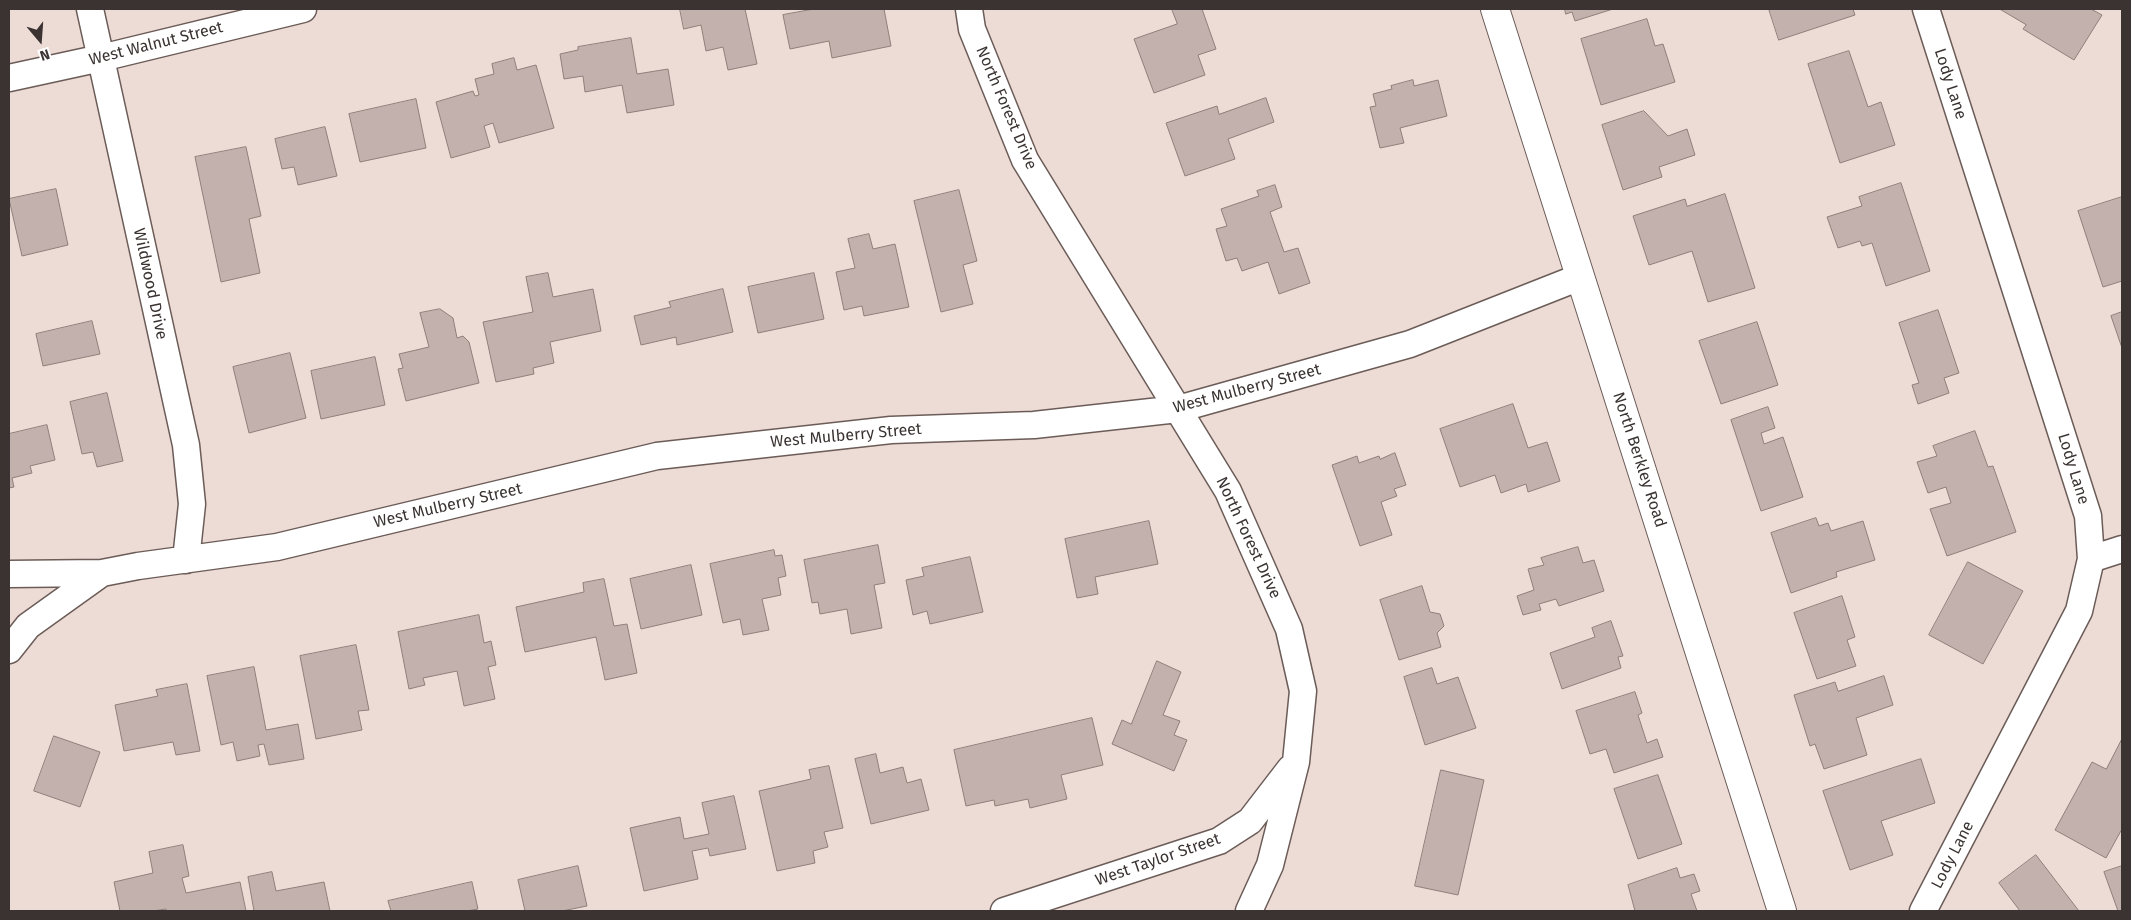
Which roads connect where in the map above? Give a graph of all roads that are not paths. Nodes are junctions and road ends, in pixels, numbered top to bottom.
1 (90, 9) edge
2 (303, 9) edge
3 (969, 9) edge
4 (1495, 9) edge
5 (1926, 9) edge
6 (101, 58) junction
7 (9, 78) edge
8 (1580, 277) junction
9 (1178, 410) junction
10 (2122, 549) edge
11 (2091, 559) junction
12 (186, 560) junction
13 (102, 573) junction
14 (9, 574) edge
15 (9, 650) edge
16 (1296, 762) junction
17 (1012, 909) edge
18 (1054, 911) edge
19 (1250, 911) edge
20 (1782, 911) edge
21 (1923, 911) edge

1 - 6 street, Wildwood Drive
2 - 6 street, West Walnut Street
3 - 9 street, North Forest Drive
4 - 8 street, North Berkley Road
5 - 11 street, Lody Lane
6 - 7 street, West Walnut Street
6 - 12 street, Wildwood Drive
8 - 9 street, West Mulberry Street
8 - 20 street, North Berkley Road
9 - 12 street, West Mulberry Street
9 - 16 street, North Forest Drive
10 - 11 street
11 - 21 street, Lody Lane
12 - 13 street, West Mulberry Street
13 - 14 street, West Mulberry Street
13 - 15 street, West Mulberry Street
16 - 17 street, West Taylor Street
16 - 19 street, North Forest Drive
17 - 18 street, West Taylor Street

